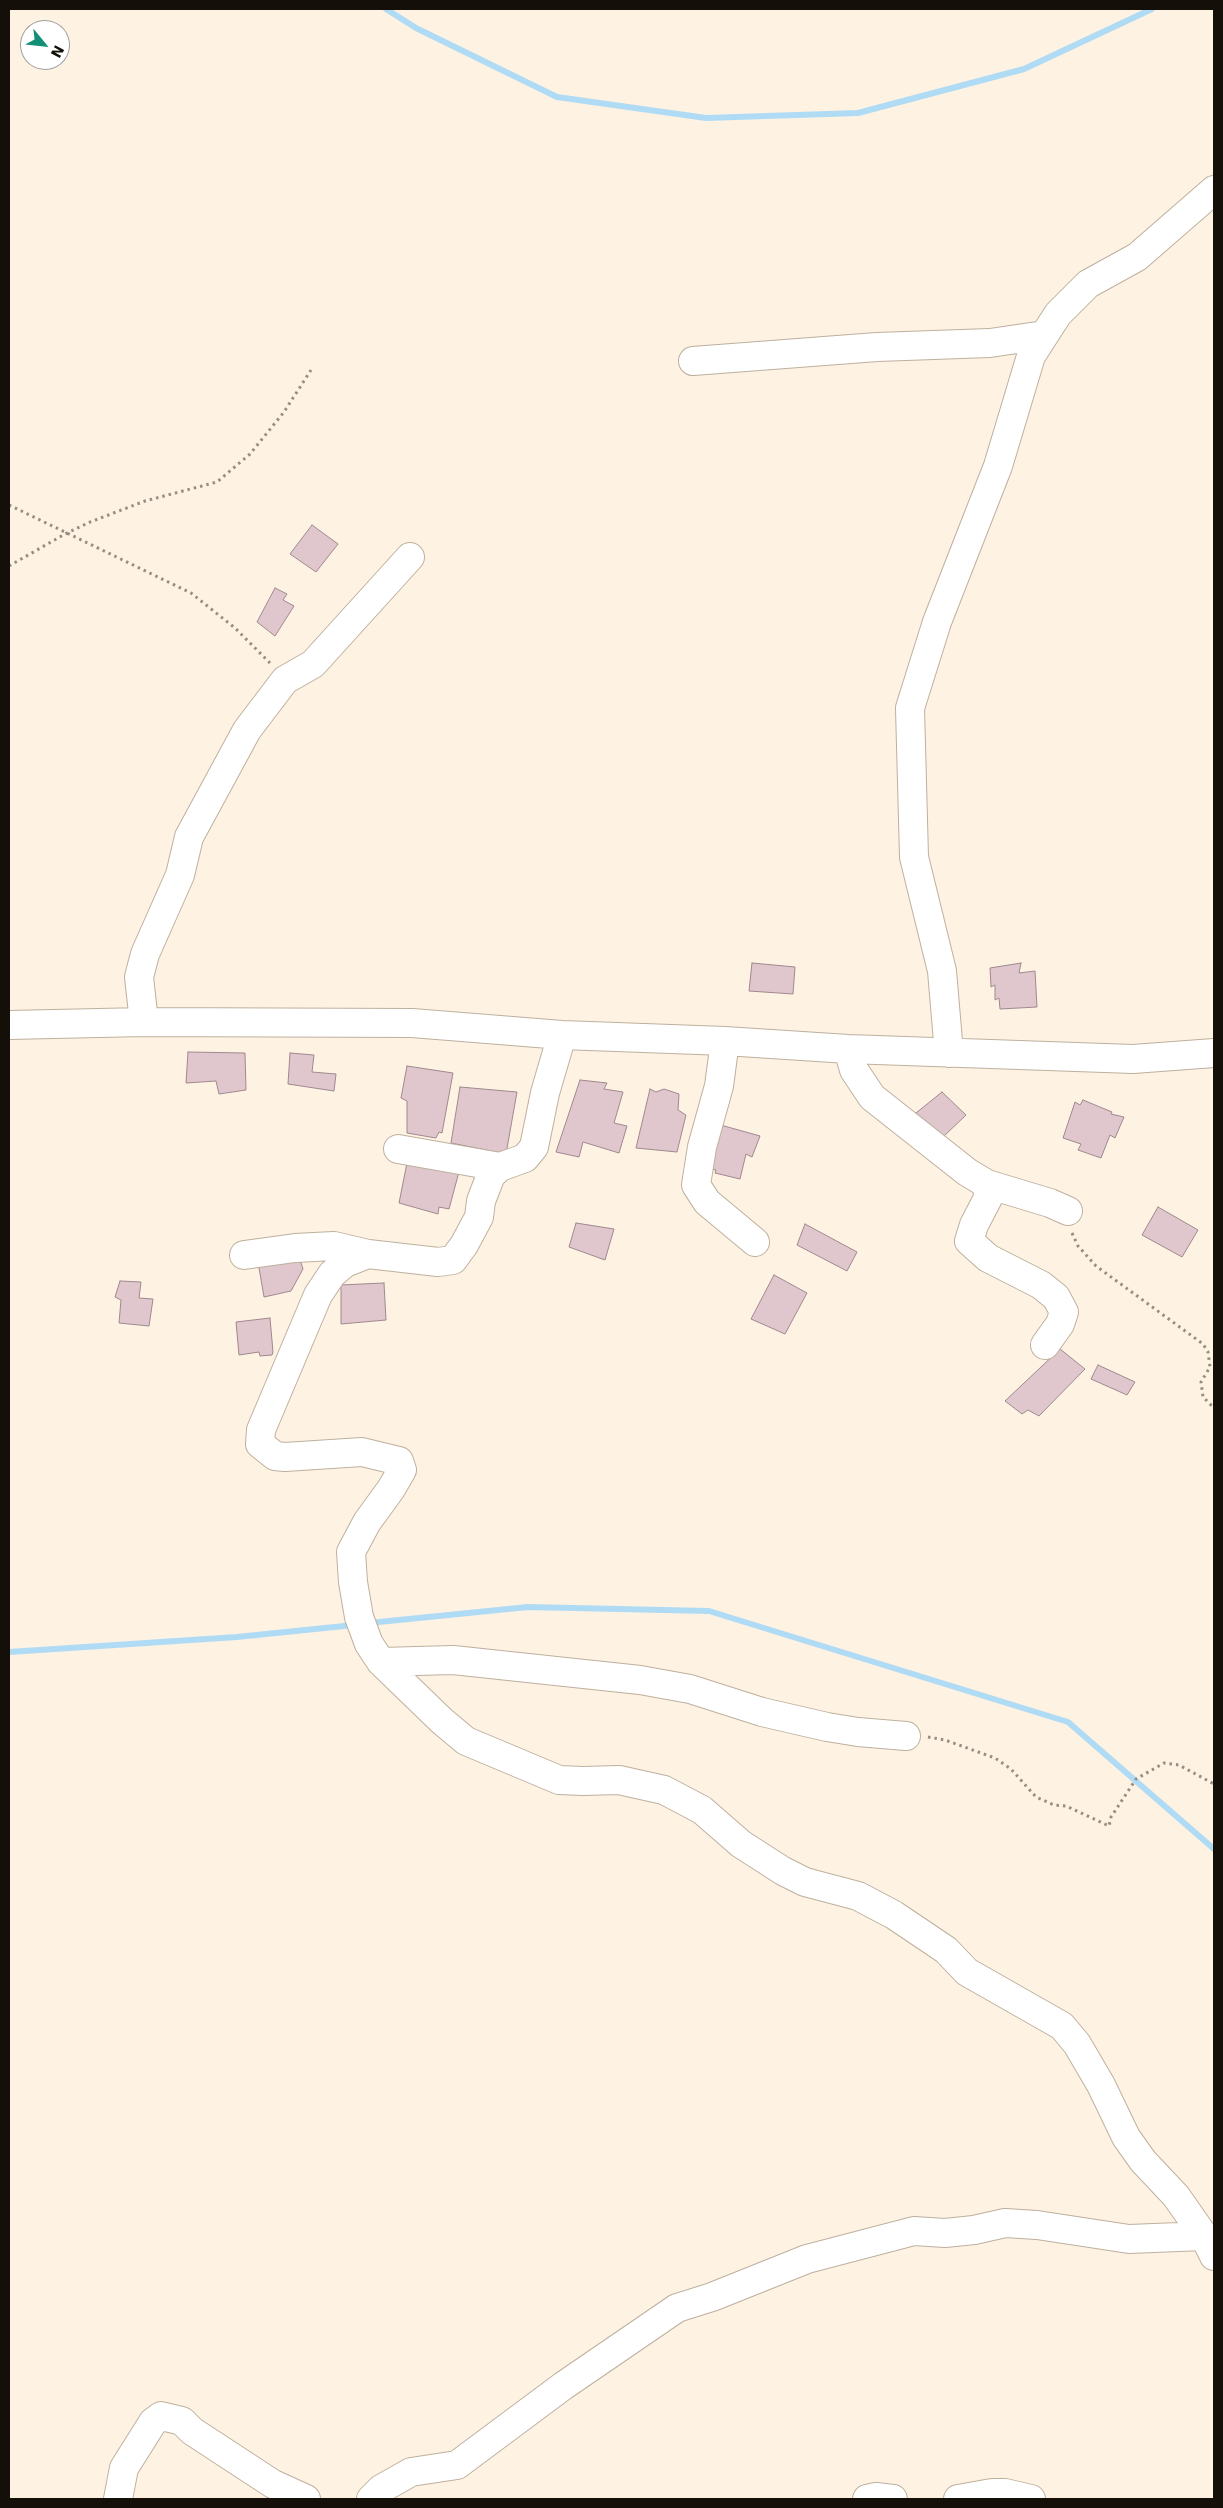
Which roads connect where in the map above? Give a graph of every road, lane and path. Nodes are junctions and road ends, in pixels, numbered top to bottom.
1 (1214, 190) edge
2 (1044, 335) junction
3 (693, 361) dead end
4 (312, 370) dead end
5 (9, 505) edge
6 (65, 534) junction
7 (410, 557) dead end
8 (9, 566) edge
9 (285, 680) junction
10 (144, 1022) junction
11 (9, 1024) edge
12 (562, 1035) junction
13 (724, 1041) junction
14 (848, 1049) junction
15 (949, 1052) junction
16 (1214, 1053) edge
17 (398, 1149) dead end
18 (500, 1167) junction
19 (987, 1184) junction
20 (1068, 1211) joint
21 (754, 1242) dead end
22 (368, 1254) junction
23 (244, 1255) dead end
24 (1045, 1345) dead end
25 (1214, 1408) edge
26 (381, 1662) junction
27 (917, 1737) joint
28 (1214, 1784) edge
29 (1209, 2246) edge
30 (118, 2499) edge
31 (306, 2499) edge
32 (372, 2499) edge
33 (867, 2499) edge
34 (893, 2499) edge
35 (958, 2499) edge
36 (1031, 2499) edge

1 - 2 street
2 - 3 street
2 - 15 street
4 - 6 path
5 - 6 path
6 - 8 path
6 - 9 path
7 - 9 street
9 - 10 street
10 - 11 street
10 - 12 street
12 - 13 street
12 - 18 street
13 - 14 street
13 - 21 street
14 - 15 street
14 - 19 street
15 - 16 street
17 - 18 street
18 - 22 street
19 - 20 street
19 - 24 street
20 - 25 path
22 - 23 street
22 - 26 street
26 - 27 street
26 - 29 street
27 - 28 path
29 - 32 street
30 - 31 street
33 - 34 street
35 - 36 street

